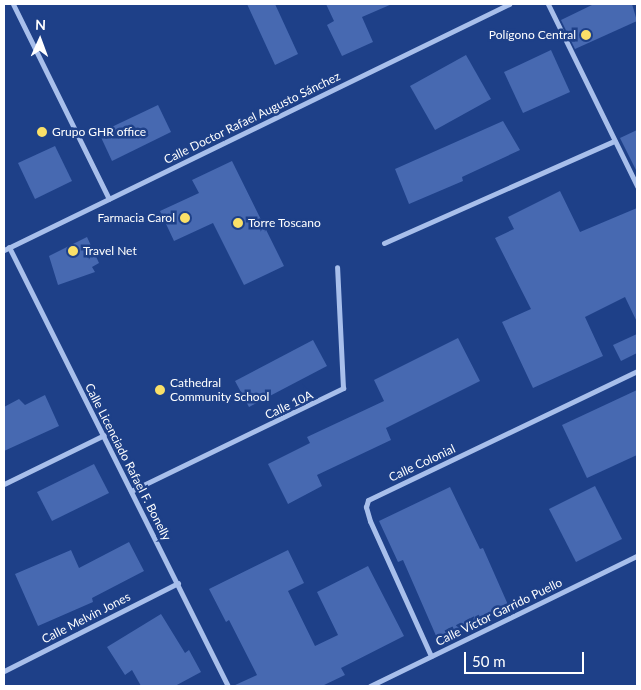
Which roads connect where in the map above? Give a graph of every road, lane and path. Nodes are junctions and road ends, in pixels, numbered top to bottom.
1 (13, 4) edge
2 (509, 4) edge
3 (548, 4) edge
4 (614, 141) junction
5 (637, 186) edge
6 (109, 199) junction
7 (384, 243) dead end
8 (7, 249) edge
9 (337, 267) dead end
10 (637, 371) edge
11 (104, 435) junction
12 (4, 484) edge
13 (131, 491) junction
14 (637, 556) edge
15 (178, 583) junction
16 (431, 656) junction
17 (4, 670) edge
18 (228, 686) edge
19 (370, 686) edge

1 - 6 street
2 - 6 street, Calle Doctor Rafael Augusto Sánchez
3 - 4 street
4 - 5 street
4 - 7 street
6 - 8 street, Calle Doctor Rafael Augusto Sánchez
8 - 11 street, Calle Licenciado Rafael F. Bonelly
9 - 13 street, Calle 10A
10 - 16 street, Calle Colonial
11 - 12 street
11 - 13 street, Calle Licenciado Rafael F. Bonelly
13 - 15 street, Calle Licenciado Rafael F. Bonelly
14 - 16 street, Calle Víctor Garrido Puello
15 - 17 street, Calle Melvin Jones
15 - 18 street, Calle Licenciado Rafael F. Bonelly
16 - 19 street, Calle Víctor Garrido Puello

